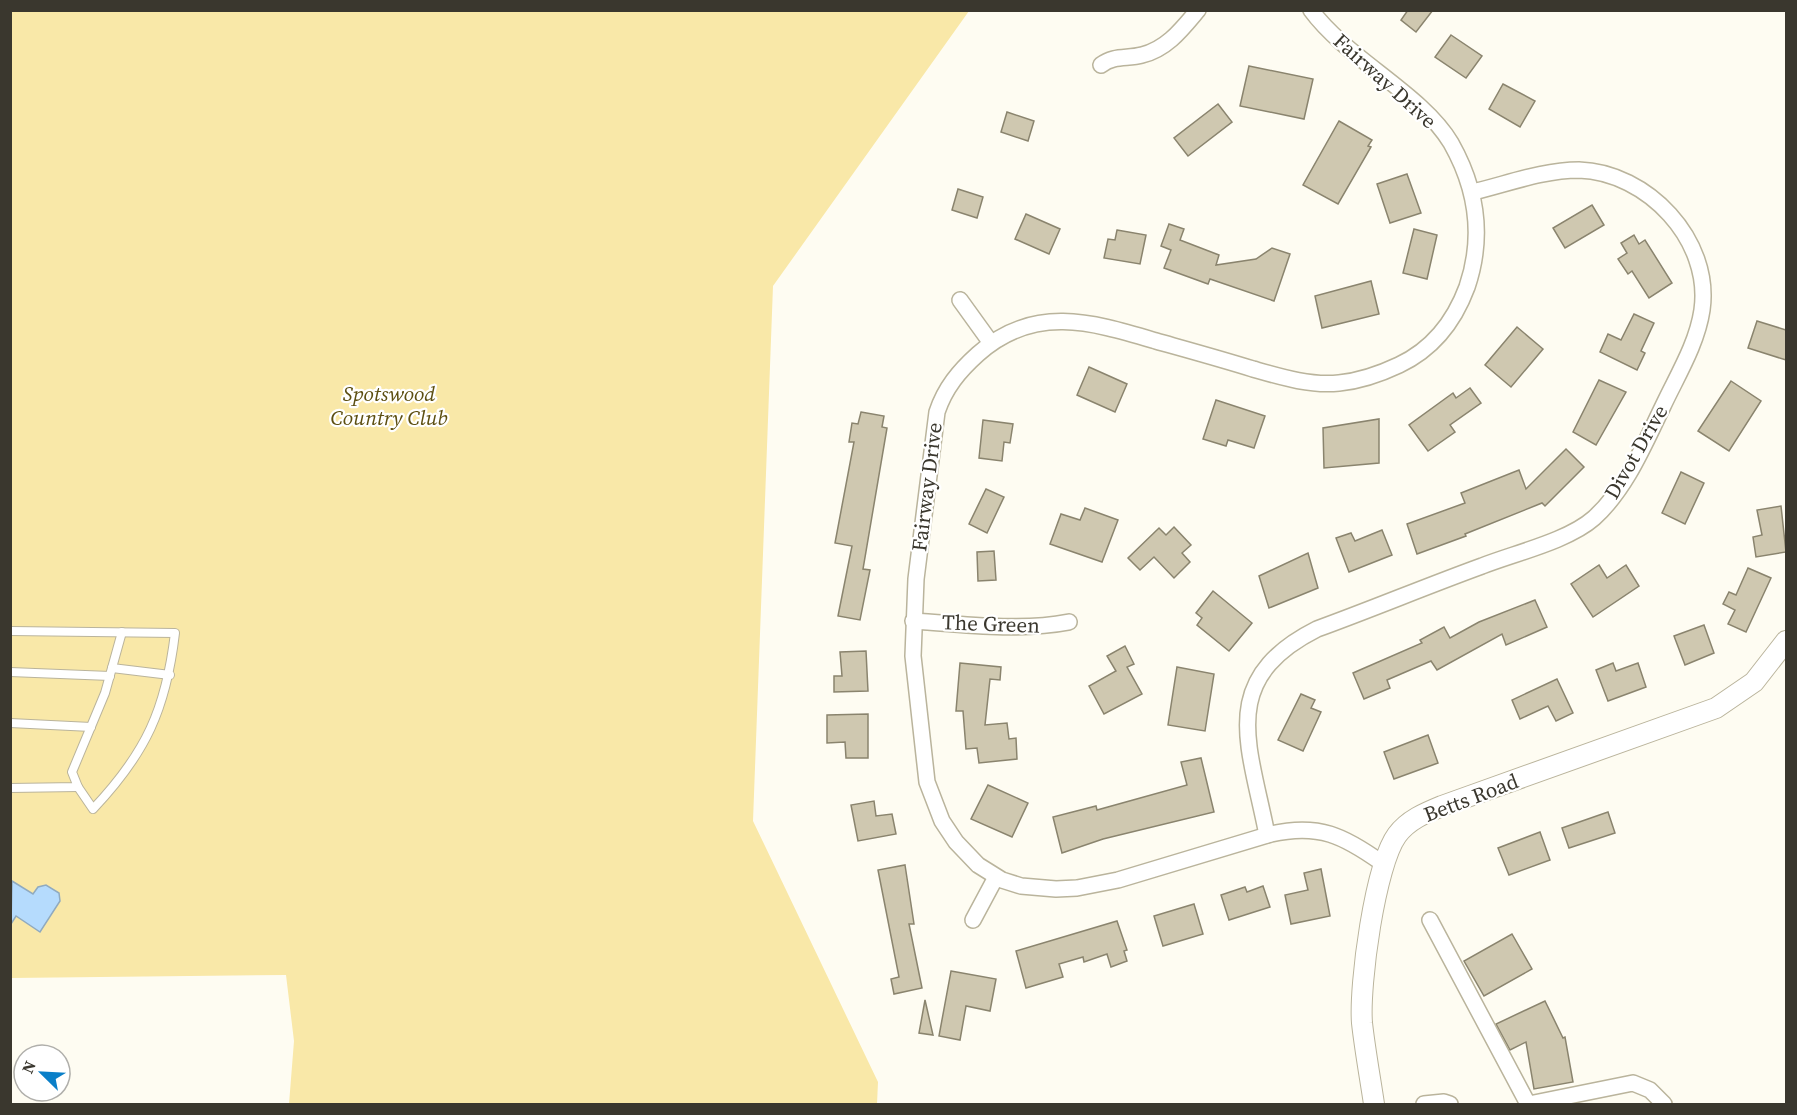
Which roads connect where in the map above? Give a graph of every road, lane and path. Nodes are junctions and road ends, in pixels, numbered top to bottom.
1 (1198, 10) edge
2 (1311, 10) edge
3 (1101, 65) dead end
4 (1473, 192) junction
5 (960, 300) dead end
6 (991, 344) junction
7 (913, 621) junction
8 (1069, 622) dead end
9 (10, 631) edge
10 (122, 632) junction
11 (1786, 641) edge
12 (10, 672) edge
13 (111, 672) junction
14 (170, 675) junction
15 (10, 723) edge
16 (91, 727) junction
17 (78, 787) junction
18 (10, 788) edge
19 (1267, 835) junction
20 (1382, 863) junction
21 (996, 877) junction
22 (973, 920) dead end
23 (1430, 920) dead end
24 (1374, 1104) edge
25 (1424, 1104) edge
26 (1450, 1104) edge
27 (1528, 1104) edge
28 (1664, 1104) edge

1 - 3 street
2 - 4 street, Fairway Drive
4 - 6 street, Fairway Drive
4 - 19 street, Divot Drive
5 - 6 street
6 - 7 street, Fairway Drive
7 - 8 street, The Green
7 - 21 street, Fairway Drive
9 - 10 lane
10 - 13 lane
10 - 14 lane
11 - 20 street, Betts Road
12 - 13 lane
13 - 14 lane
13 - 16 lane
14 - 17 lane
15 - 16 lane
16 - 17 lane
17 - 18 lane
19 - 20 street, Fairway Drive
19 - 21 street, Fairway Drive
20 - 24 street, Betts Road
21 - 22 street
23 - 27 street
25 - 26 street
27 - 28 street

